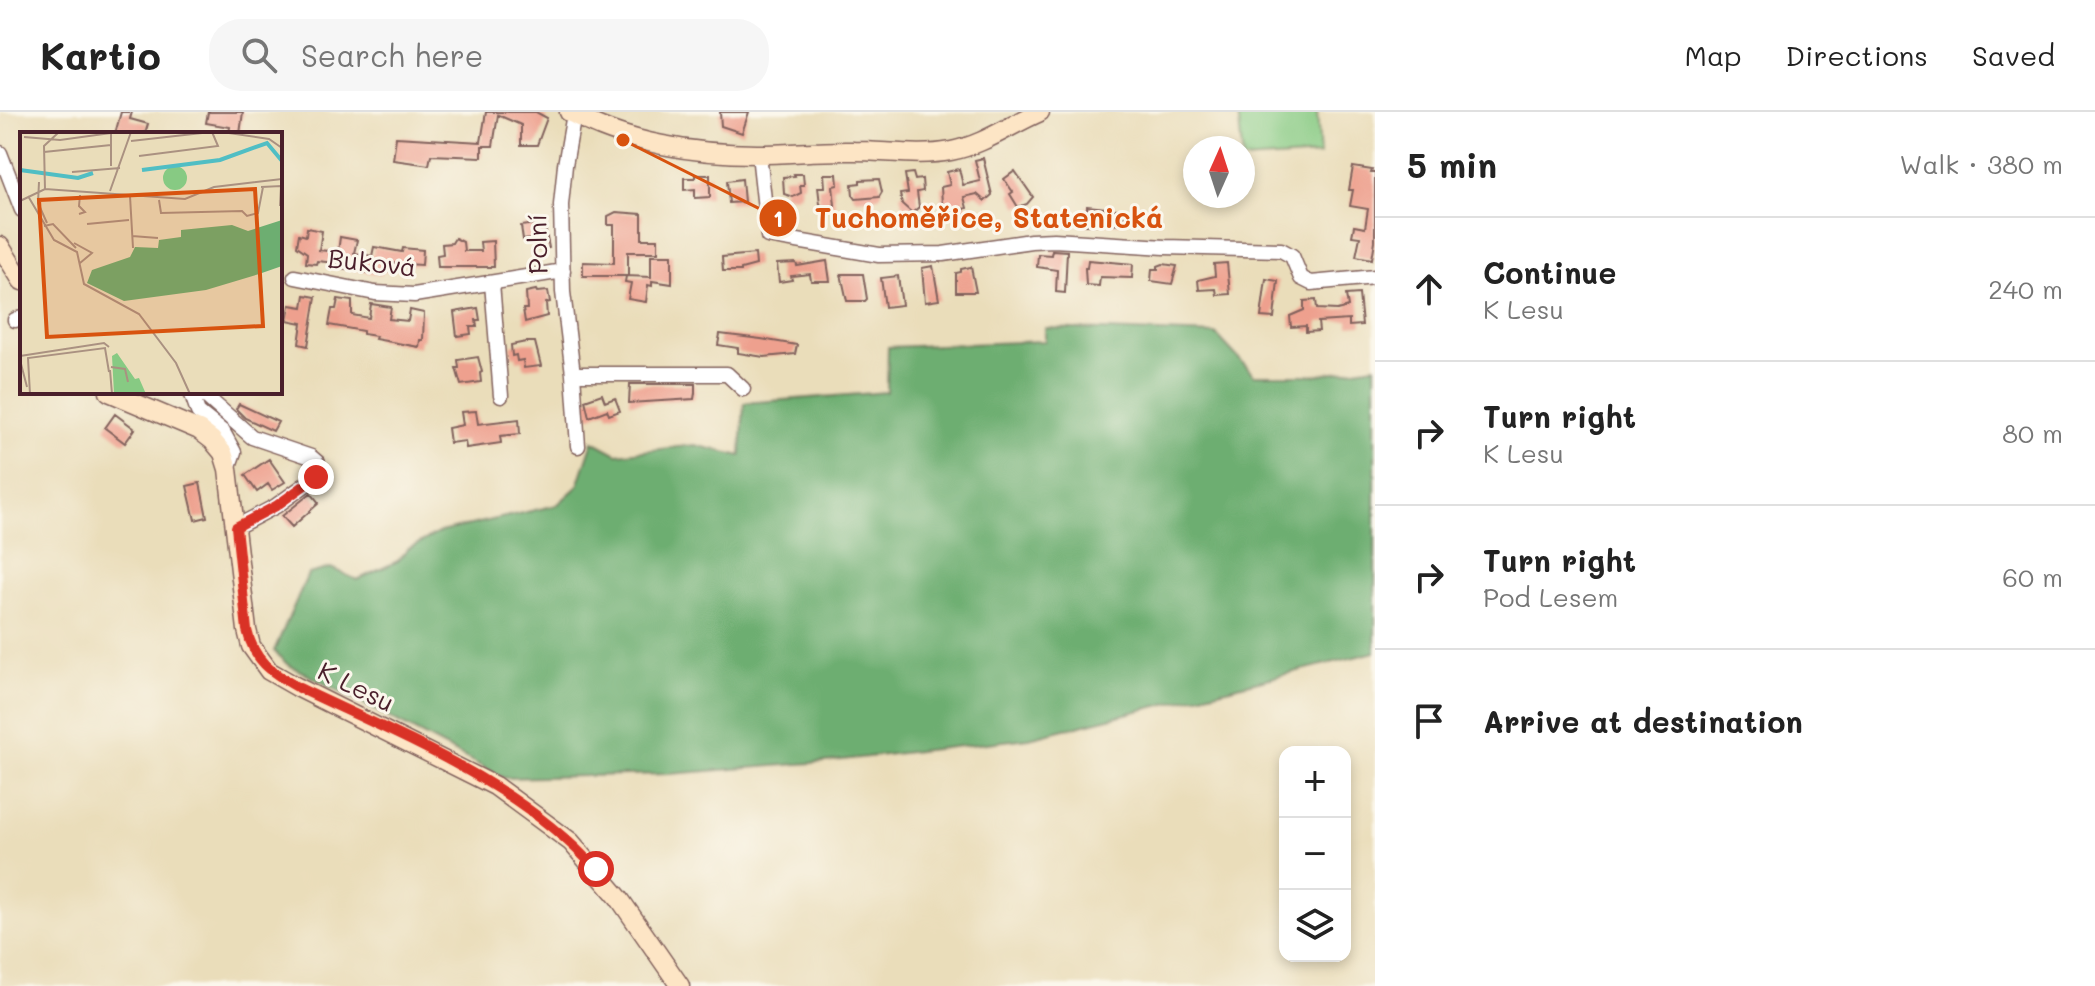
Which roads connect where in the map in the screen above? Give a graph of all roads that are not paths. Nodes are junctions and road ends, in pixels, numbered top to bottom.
1 (1040, 112) edge
2 (571, 113) edge
3 (0, 153) edge
4 (759, 154) junction
5 (20, 205) edge
6 (0, 246) edge
7 (563, 271) junction
8 (20, 276) edge
9 (295, 277) dead end
10 (1375, 277) edge
11 (492, 283) junction
12 (573, 374) junction
13 (743, 389) dead end
14 (114, 394) edge
15 (192, 394) edge
16 (203, 394) edge
17 (501, 396) dead end
18 (578, 446) dead end
19 (228, 469) junction
20 (236, 527) junction
21 (680, 986) edge

1 - 4 street
2 - 4 street
2 - 7 street, Polní
3 - 5 street
4 - 10 street
6 - 8 street
7 - 11 street, Buková
7 - 12 street, Polní
9 - 11 street, Buková
11 - 17 street
12 - 13 street
12 - 18 street, Polní
14 - 19 street, K Lesu
15 - 19 street
16 - 20 street
19 - 20 street, K Lesu
20 - 21 street, K Lesu

